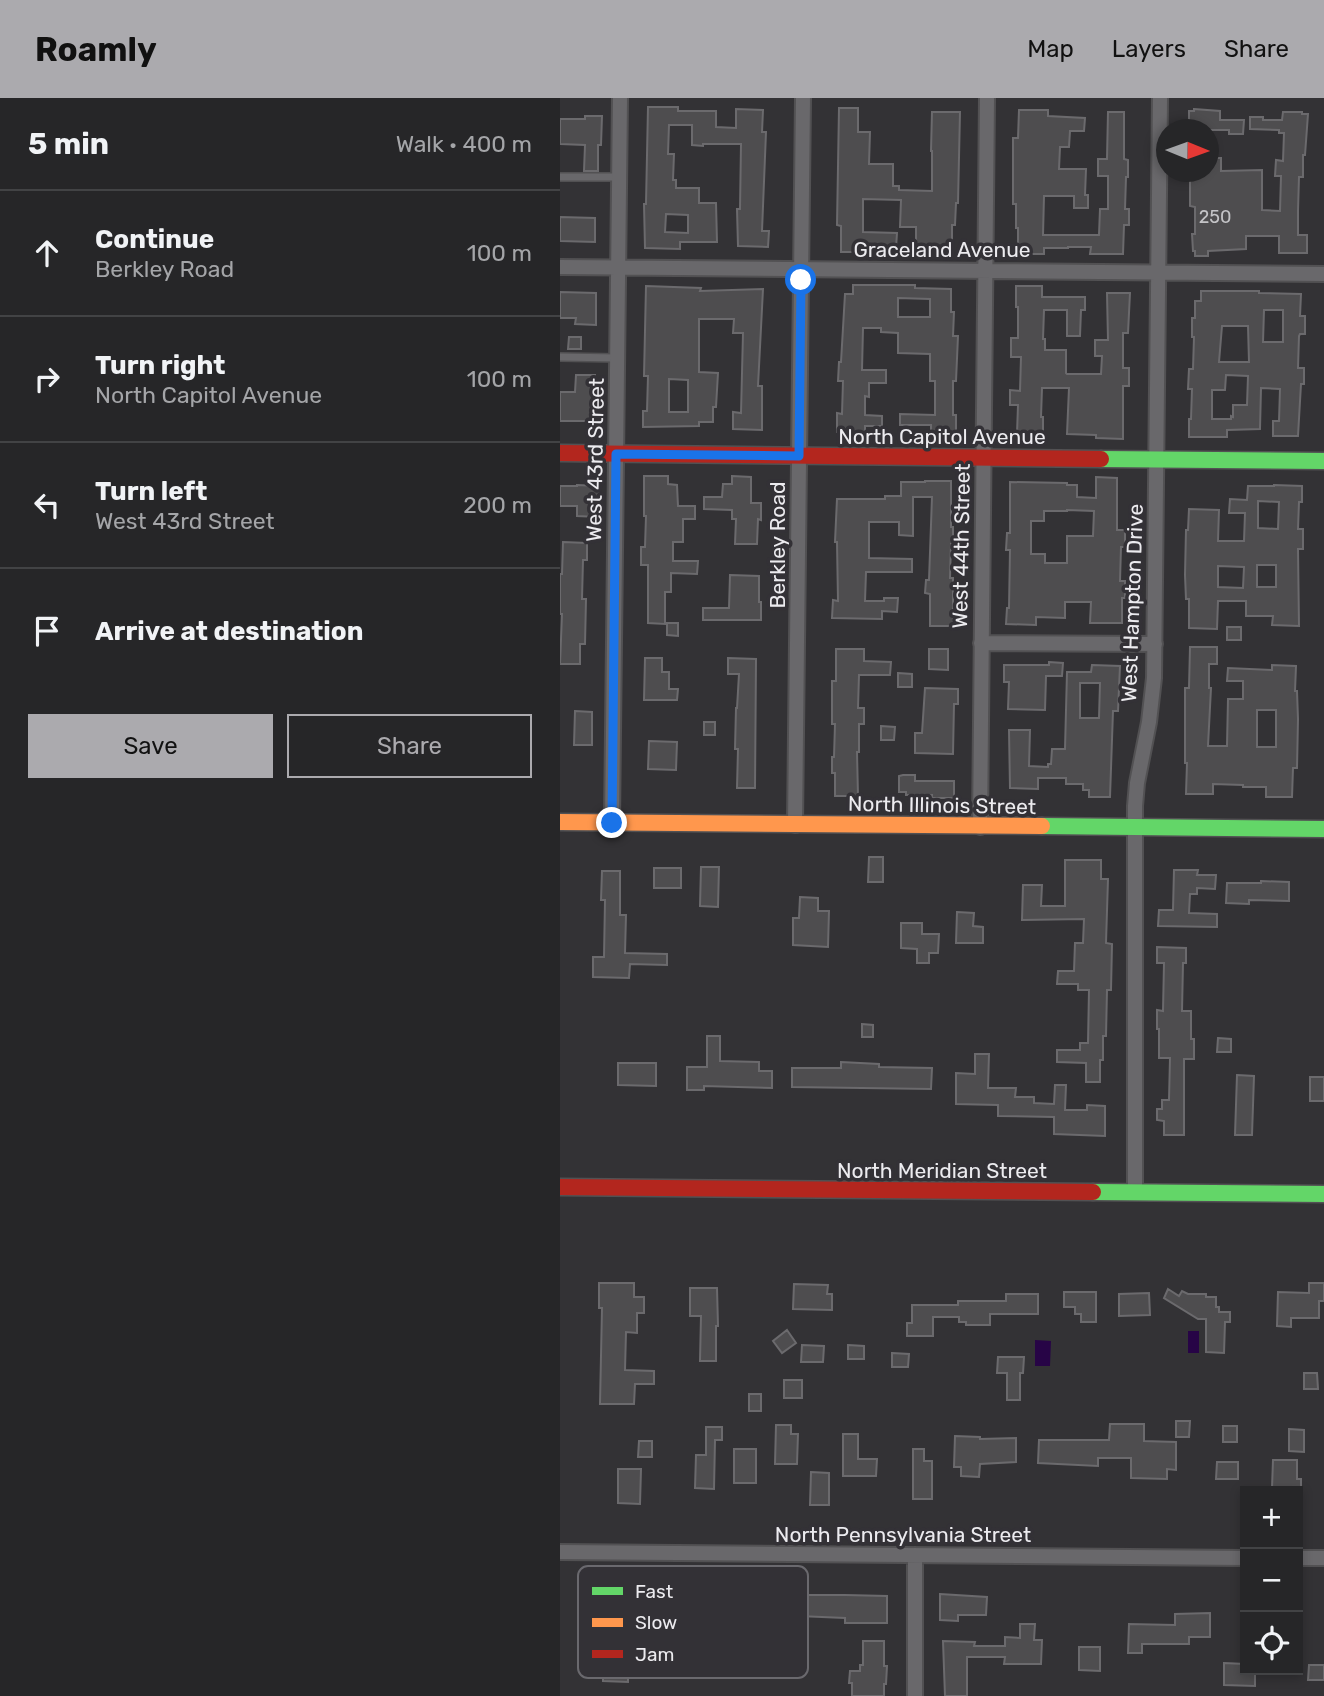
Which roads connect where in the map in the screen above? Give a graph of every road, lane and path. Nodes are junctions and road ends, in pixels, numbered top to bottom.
1 (620, 98) edge
2 (803, 98) edge
3 (987, 98) edge
4 (1160, 98) edge
5 (560, 177) edge
6 (619, 177) junction
7 (560, 267) edge
8 (618, 267) junction
9 (801, 270) junction
10 (985, 270) junction
11 (1158, 272) junction
12 (1324, 274) edge
13 (560, 357) edge
14 (617, 358) junction
15 (560, 453) edge
16 (616, 454) junction
17 (799, 456) junction
18 (983, 457) junction
19 (1157, 459) junction
20 (1324, 461) edge
21 (981, 643) junction
22 (1154, 644) junction
23 (560, 822) edge
24 (612, 823) junction
25 (795, 825) junction
26 (980, 827) junction
27 (1135, 828) junction
28 (1324, 830) edge
29 (560, 1187) edge
30 (1135, 1192) junction
31 (1324, 1194) edge
32 (560, 1552) edge
33 (915, 1555) junction
34 (1240, 1558) edge
35 (1303, 1558) edge
36 (1324, 1558) edge
37 (915, 1696) edge

1 - 6 street, West 43rd Street
2 - 9 street, Berkley Road
3 - 10 street, West 44th Street
4 - 11 street, West Hampton Drive
5 - 6 lane
6 - 8 street, West 43rd Street
7 - 8 street, Graceland Avenue
8 - 9 street, Graceland Avenue
8 - 14 street, West 43rd Street
9 - 10 street, Graceland Avenue
9 - 17 street, Berkley Road
10 - 11 street, Graceland Avenue
10 - 18 street, West 44th Street
11 - 12 street, Graceland Avenue
11 - 19 street, West Hampton Drive
13 - 14 lane
14 - 16 street, West 43rd Street
15 - 16 main road, North Capitol Avenue
16 - 17 main road, North Capitol Avenue
16 - 24 street, West 43rd Street
17 - 18 main road, North Capitol Avenue
17 - 25 street, Berkley Road
18 - 19 main road, North Capitol Avenue
18 - 21 street, West 44th Street
19 - 20 main road, North Capitol Avenue
19 - 22 street, West Hampton Drive
21 - 22 street
21 - 26 street, West 44th Street
22 - 27 street, West Hampton Drive
23 - 24 main road, North Illinois Street
24 - 25 main road, North Illinois Street
25 - 26 main road, North Illinois Street
26 - 27 main road, North Illinois Street
27 - 28 main road, North Illinois Street
27 - 30 street, West Hampton Drive
29 - 30 main road, North Meridian Street
30 - 31 main road, North Meridian Street
32 - 33 street, North Pennsylvania Street
33 - 34 street, North Pennsylvania Street
33 - 37 street
35 - 36 street

